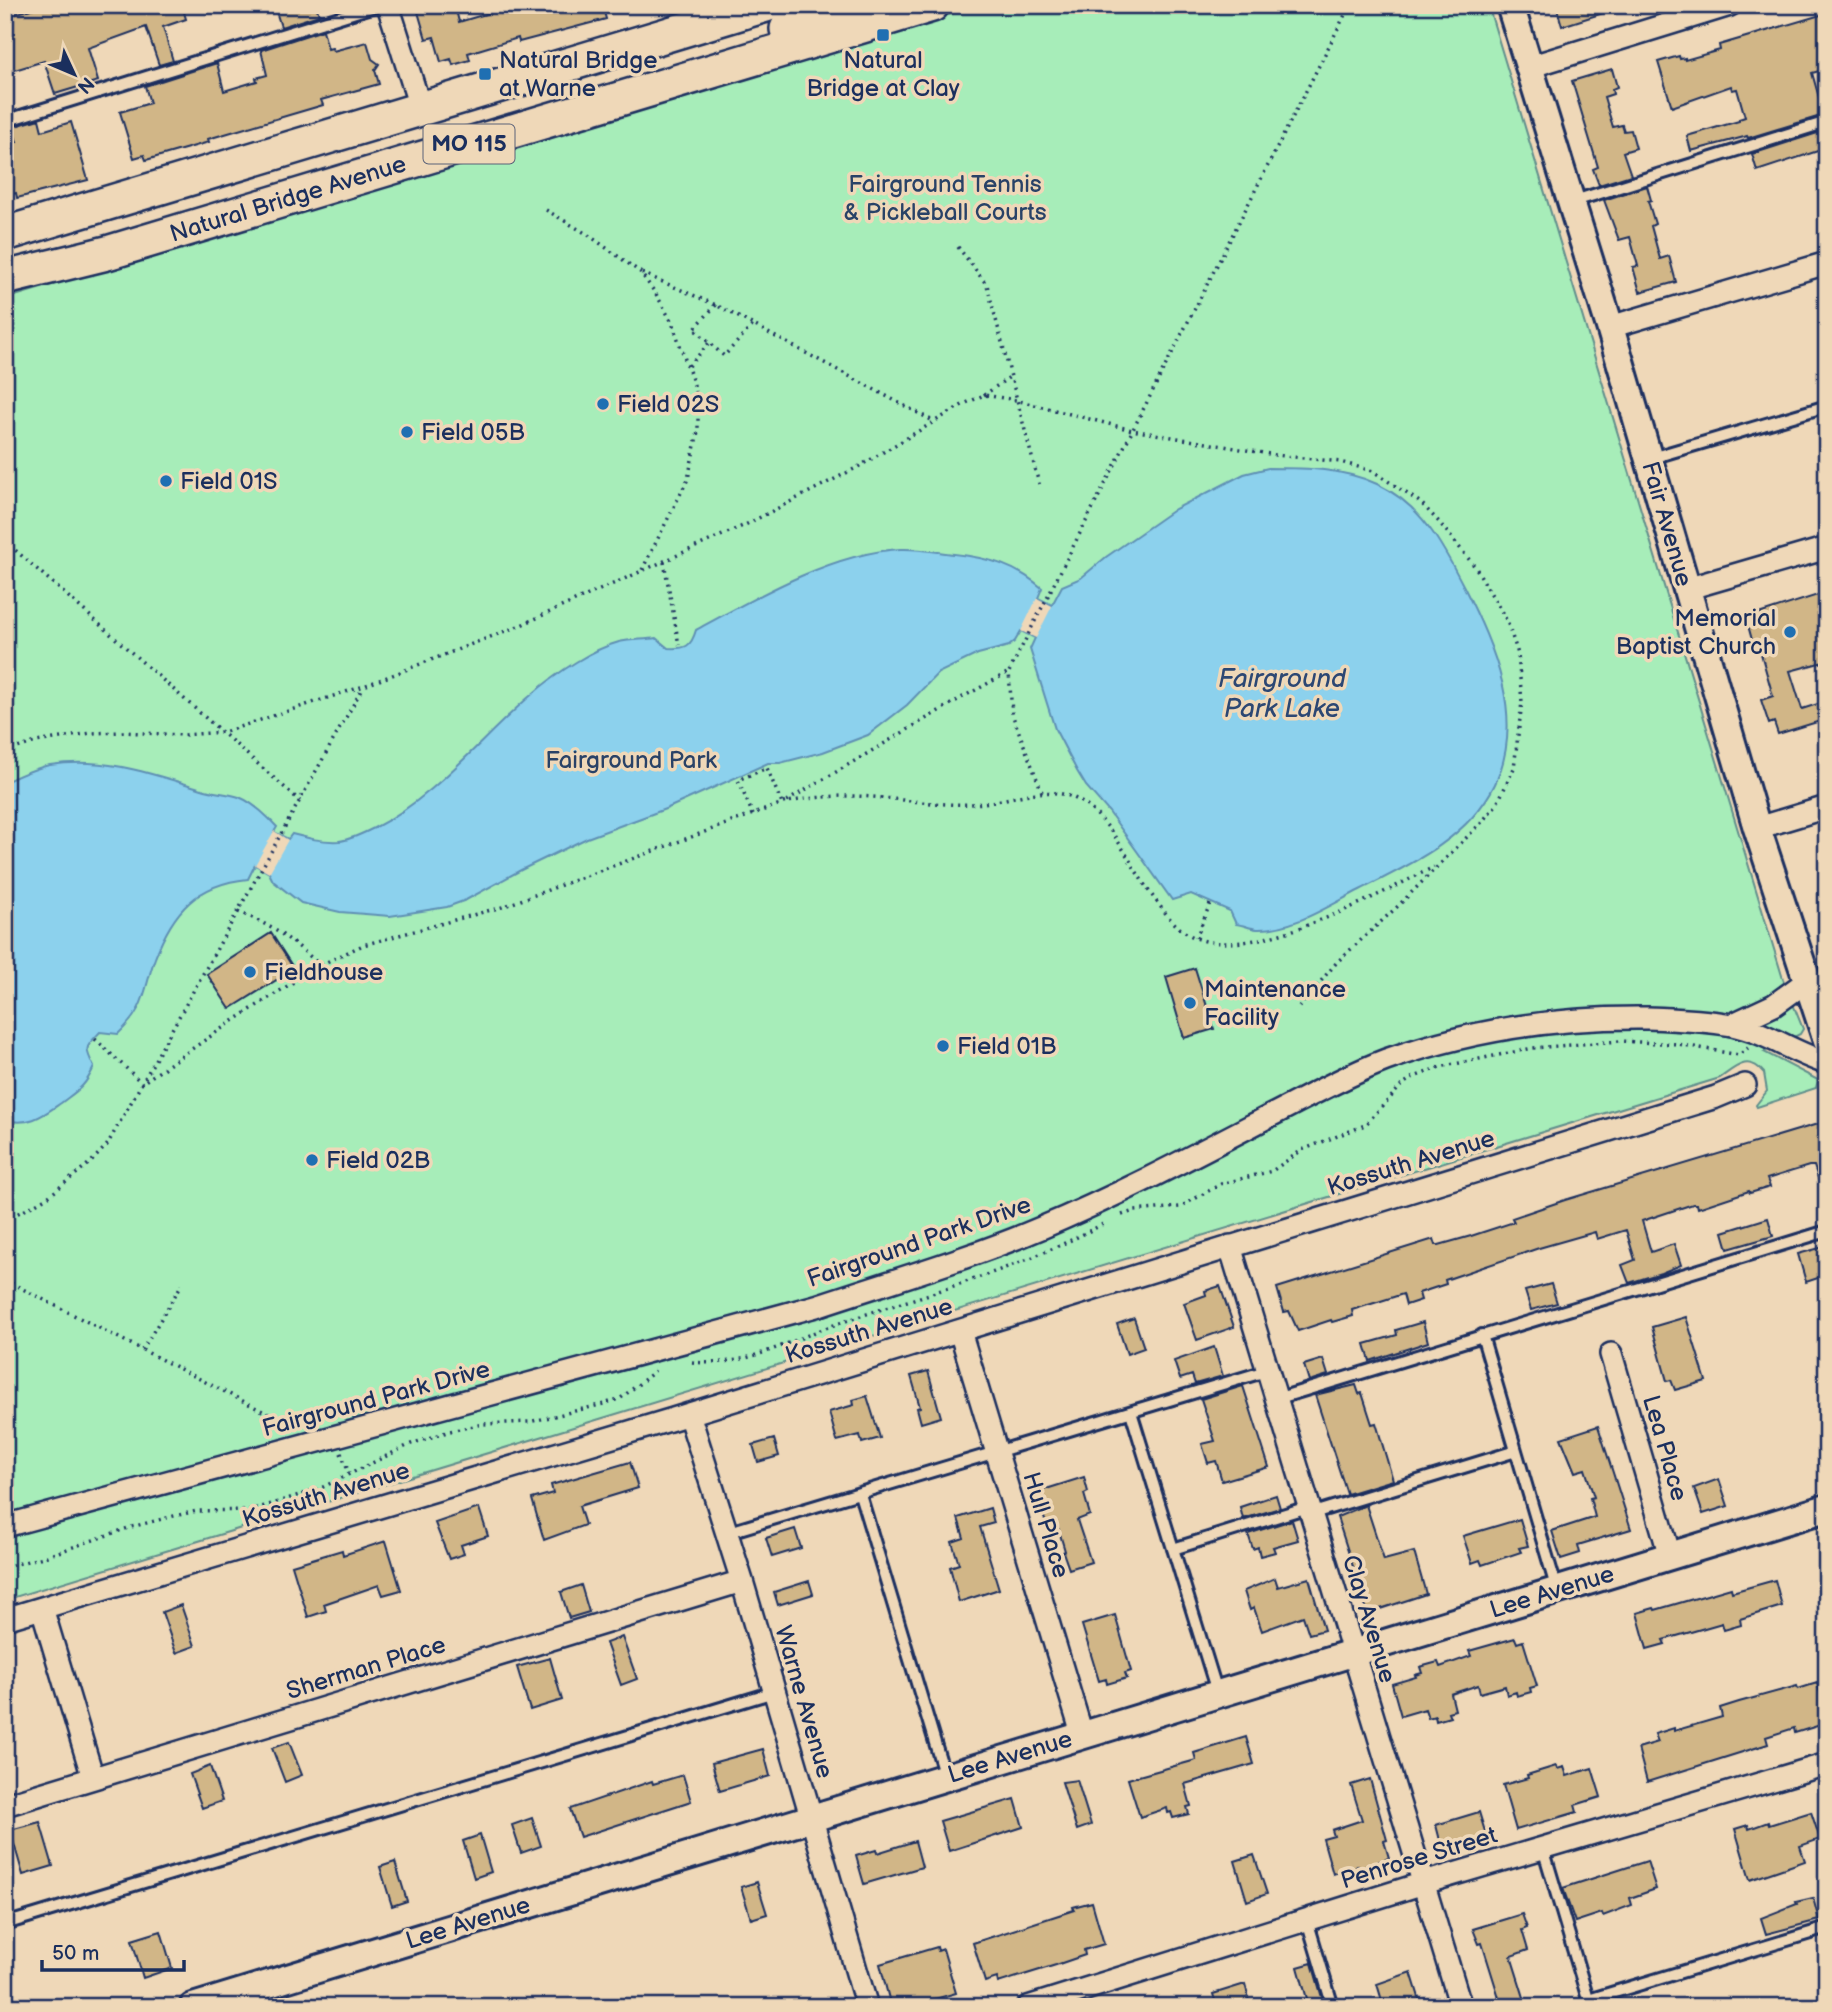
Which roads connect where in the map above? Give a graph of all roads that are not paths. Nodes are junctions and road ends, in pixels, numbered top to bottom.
1 (378, 5) edge
2 (388, 5) edge
3 (766, 5) edge
4 (834, 5) edge
5 (932, 5) edge
6 (1510, 5) edge
7 (1730, 5) edge
8 (863, 15) edge
9 (1529, 67) junction
10 (651, 89) junction
11 (421, 110) junction
12 (5, 121) edge
13 (1827, 122) edge
14 (1571, 202) junction
15 (5, 234) edge
16 (1827, 263) edge
17 (5, 278) edge
18 (1610, 327) junction
19 (1827, 406) edge
20 (1648, 460) junction
21 (1827, 548) edge
22 (1686, 589) junction
23 (1827, 807) edge
24 (1757, 828) junction
25 (1807, 981) junction
26 (1731, 1025) junction
27 (1827, 1041) edge
28 (1827, 1063) edge
29 (1745, 1085) dead end
30 (1827, 1231) edge
31 (1230, 1246) junction
32 (960, 1331) junction
33 (1482, 1335) junction
34 (1611, 1354) dead end
35 (1266, 1371) junction
36 (1276, 1399) junction
37 (1131, 1412) junction
38 (689, 1414) junction
39 (1516, 1451) junction
40 (997, 1453) junction
41 (860, 1494) junction
42 (1827, 1508) edge
43 (1309, 1511) junction
44 (5, 1526) edge
45 (726, 1533) junction
46 (1173, 1549) junction
47 (1670, 1556) junction
48 (742, 1581) junction
49 (1557, 1590) junction
50 (42, 1608) junction
51 (5, 1619) edge
52 (1352, 1653) junction
53 (774, 1692) junction
54 (1219, 1695) junction
55 (1082, 1734) junction
56 (1827, 1764) edge
57 (945, 1776) junction
58 (93, 1778) junction
59 (5, 1805) edge
60 (811, 1819) junction
61 (1543, 1848) junction
62 (1424, 1883) junction
63 (1307, 1920) junction
64 (5, 1924) edge
65 (1827, 1928) edge
66 (1589, 2003) edge
67 (1037, 2005) edge
68 (193, 2007) edge
69 (867, 2007) edge
70 (1333, 2007) edge
71 (1461, 2007) edge

1 - 12 lane
2 - 11 street
3 - 11 main road, Natural Bridge Avenue / MO 115
4 - 10 main road
5 - 8 main road, Natural Bridge Avenue / MO 115
6 - 9 street, Fair Avenue
7 - 9 street
8 - 10 main road, Natural Bridge Avenue / MO 115
9 - 14 street, Fair Avenue
10 - 17 main road, Natural Bridge Avenue / MO 115
11 - 15 main road, Natural Bridge Avenue / MO 115
13 - 14 lane
14 - 18 street, Fair Avenue
16 - 18 street
18 - 20 street, Fair Avenue
19 - 20 lane
20 - 22 street, Fair Avenue
21 - 22 street
22 - 24 street, Fair Avenue
23 - 24 street
24 - 25 street, Fair Avenue
25 - 26 street
25 - 27 street, Fair Avenue
26 - 28 street, Fairground Park Drive
26 - 44 street, Fairground Park Drive
29 - 31 street, Kossuth Avenue
30 - 33 lane
31 - 32 street, Kossuth Avenue
31 - 35 street, Clay Avenue
32 - 38 street, Kossuth Avenue
32 - 40 street, Hull Place
33 - 36 lane
33 - 39 lane
34 - 47 street, Lea Place
35 - 36 street, Clay Avenue
35 - 37 lane
36 - 43 street, Clay Avenue
37 - 40 lane
37 - 46 lane
38 - 45 street, Warne Avenue
38 - 50 street, Kossuth Avenue
39 - 43 lane
39 - 49 lane
40 - 41 lane
40 - 55 street, Hull Place
41 - 45 lane
41 - 57 lane
42 - 47 street, Lee Avenue
43 - 46 lane
43 - 52 street, Clay Avenue
45 - 48 street, Warne Avenue
46 - 54 lane
47 - 49 street, Lee Avenue
48 - 53 street, Warne Avenue
48 - 58 street, Sherman Place
49 - 52 street, Lee Avenue
50 - 51 street, Kossuth Avenue
50 - 58 street
52 - 54 street, Lee Avenue
52 - 62 street, Clay Avenue
53 - 60 street, Warne Avenue
53 - 64 lane
54 - 55 street, Lee Avenue
55 - 57 street, Lee Avenue
56 - 61 street, Penrose Street
57 - 60 street, Lee Avenue
58 - 59 street, Sherman Place
60 - 68 street, Lee Avenue
60 - 69 street, Warne Avenue
61 - 62 street, Penrose Street
61 - 66 lane
62 - 63 street, Penrose Street
62 - 71 street, Clay Avenue
63 - 67 street, Penrose Street
63 - 70 lane
65 - 66 lane

